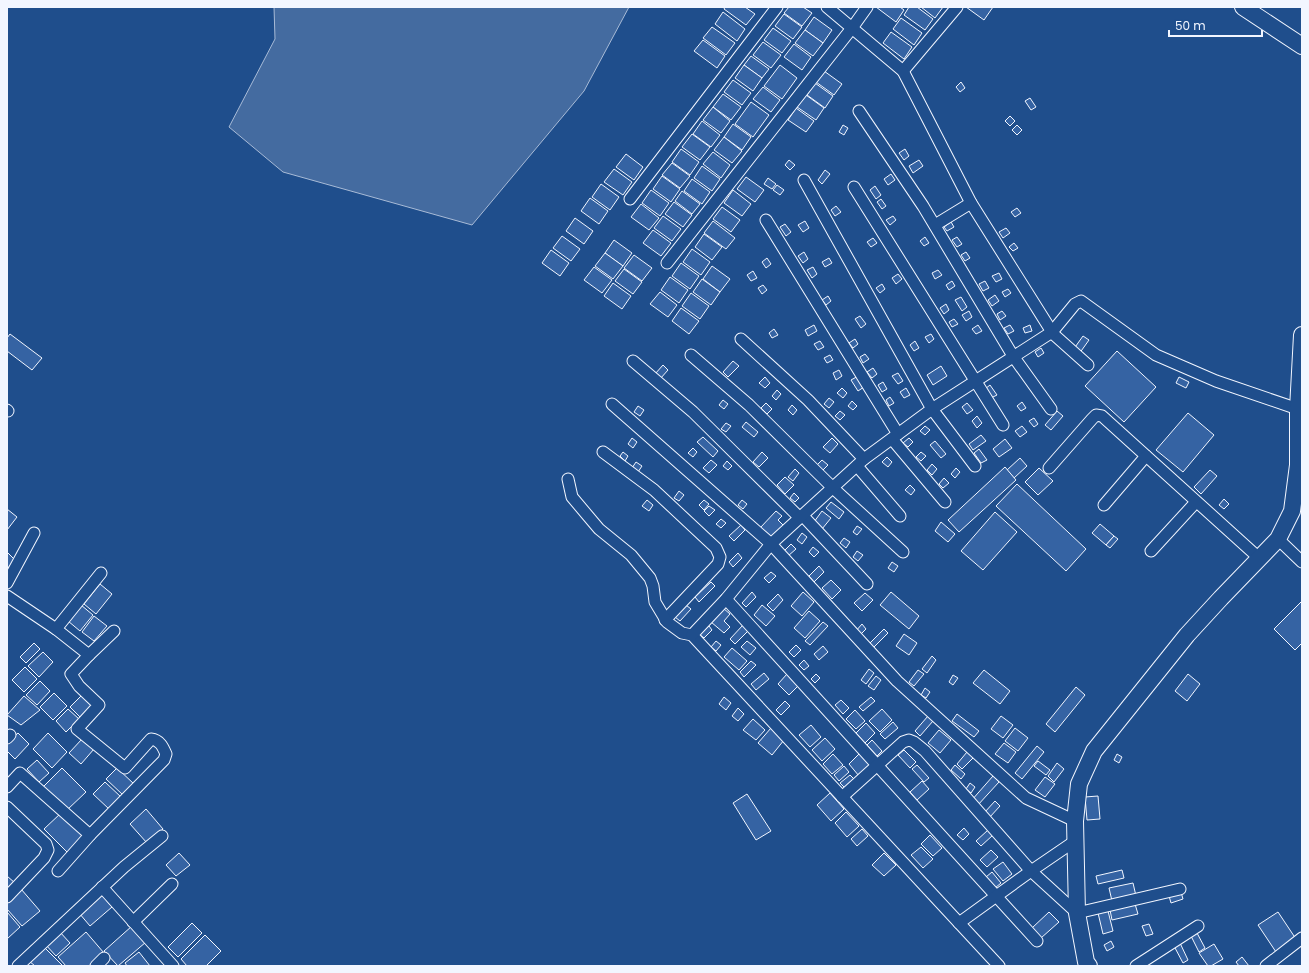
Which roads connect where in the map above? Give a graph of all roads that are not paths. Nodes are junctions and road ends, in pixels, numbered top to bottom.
1 (777, 7) edge
2 (827, 7) edge
3 (867, 7) edge
4 (957, 7) edge
5 (1243, 7) edge
6 (852, 28) junction
7 (1302, 46) edge
8 (904, 71) junction
9 (859, 111) dead end
10 (804, 180) dead end
11 (854, 187) dead end
12 (630, 200) dead end
13 (971, 203) junction
14 (766, 220) dead end
15 (935, 225) junction
16 (667, 263) dead end
17 (1051, 332) junction
18 (1302, 335) edge
19 (741, 340) dead end
20 (691, 355) dead end
21 (1013, 356) junction
22 (633, 361) dead end
23 (1088, 365) dead end
24 (975, 380) junction
25 (612, 404) dead end
26 (932, 409) junction
27 (1051, 409) dead end
28 (1298, 409) junction
29 (1003, 426) dead end
30 (895, 437) junction
31 (603, 452) dead end
32 (1146, 456) junction
33 (860, 462) junction
34 (974, 466) dead end
35 (1049, 468) dead end
36 (568, 479) dead end
37 (833, 488) junction
38 (945, 502) dead end
39 (1196, 502) junction
40 (1104, 506) dead end
41 (900, 516) dead end
42 (801, 517) junction
43 (34, 533) dead end
44 (1278, 538) junction
45 (771, 544) junction
46 (1151, 551) dead end
47 (903, 552) dead end
48 (1258, 558) junction
49 (1302, 562) edge
50 (100, 573) dead end
51 (7, 583) edge
52 (867, 584) dead end
53 (7, 596) edge
54 (726, 599) junction
55 (665, 620) junction
56 (56, 629) junction
57 (114, 630) dead end
58 (692, 635) junction
59 (89, 655) junction
60 (877, 765) junction
61 (7, 787) edge
62 (842, 797) junction
63 (7, 807) edge
64 (1075, 821) junction
65 (90, 835) junction
66 (162, 836) dead end
67 (1075, 841) junction
68 (58, 871) dead end
69 (1031, 871) junction
70 (172, 884) dead end
71 (102, 887) junction
72 (1180, 889) dead end
73 (7, 897) edge
74 (996, 897) junction
75 (1077, 913) junction
76 (133, 922) junction
77 (959, 922) junction
78 (1198, 926) dead end
79 (1302, 938) edge
80 (1037, 941) dead end
81 (18, 966) edge
82 (173, 966) edge
83 (999, 966) edge
84 (1089, 966) edge
85 (1136, 966) edge
86 (1266, 966) edge

1 - 12 street
2 - 6 street
3 - 6 street
4 - 8 street
5 - 7 street
6 - 8 street
6 - 16 street
8 - 13 street
9 - 15 street
10 - 26 street
11 - 24 street
13 - 15 street
13 - 17 street
14 - 30 street
15 - 21 street
17 - 21 street
17 - 23 street
17 - 28 street
18 - 28 street
19 - 33 street
20 - 37 street
21 - 24 street
21 - 27 street
22 - 42 street
24 - 26 street
24 - 29 street
25 - 45 street
26 - 30 street
26 - 34 street
28 - 44 street
30 - 33 street
30 - 38 street
31 - 55 street
32 - 35 street
32 - 39 street
32 - 40 street
33 - 37 street
33 - 41 street
36 - 55 street
37 - 42 street
37 - 47 street
39 - 46 street
39 - 48 street
42 - 45 street
42 - 52 street
43 - 51 street
44 - 48 street
44 - 49 street
45 - 54 street
45 - 64 street
48 - 64 street
50 - 56 street
53 - 56 street
54 - 58 street
54 - 60 street
55 - 58 street
56 - 59 street
57 - 59 street
58 - 62 street
59 - 65 street
60 - 62 street
60 - 69 street
60 - 74 street
61 - 65 street
62 - 77 street
63 - 73 street
64 - 67 street
65 - 68 street
66 - 71 street
67 - 69 street
67 - 75 street
69 - 74 street
69 - 75 street
70 - 76 street
71 - 76 street
71 - 81 street
72 - 75 street
74 - 77 street
74 - 80 street
75 - 84 street
76 - 82 street
77 - 83 street
78 - 85 street
79 - 86 street

